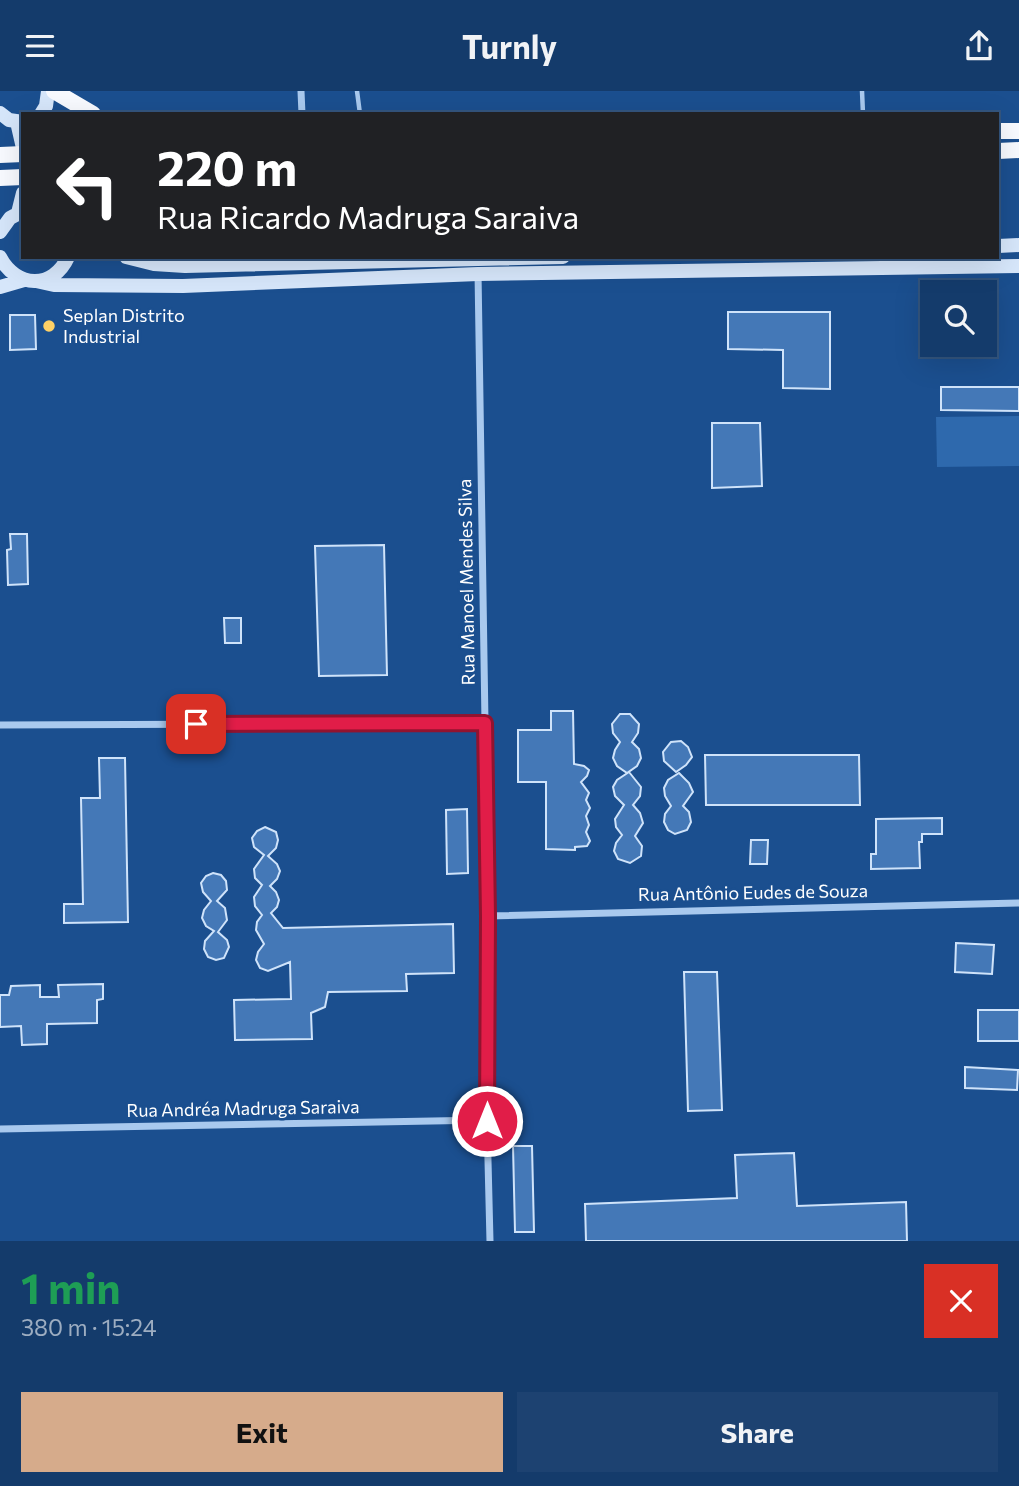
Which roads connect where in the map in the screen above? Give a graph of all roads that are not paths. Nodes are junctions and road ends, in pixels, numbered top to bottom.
1 (48, 91) edge
2 (54, 91) edge
3 (301, 91) edge
4 (357, 91) edge
5 (862, 91) edge
6 (42, 112) edge
7 (90, 112) edge
8 (302, 112) edge
9 (360, 112) edge
10 (863, 112) edge
11 (0, 113) edge
12 (20, 122) edge
13 (999, 131) edge
14 (1019, 131) edge
15 (1019, 150) edge
16 (999, 151) edge
17 (21, 154) edge
18 (0, 155) edge
19 (21, 177) edge
20 (0, 178) edge
21 (21, 212) edge
22 (0, 232) edge
23 (999, 246) edge
24 (1019, 246) edge
25 (0, 257) edge
26 (67, 259) edge
27 (134, 259) edge
28 (546, 259) edge
29 (904, 262) edge
30 (233, 264) junction
31 (715, 264) edge
32 (1019, 266) edge
33 (477, 267) junction
34 (30, 281) junction
35 (234, 284) junction
36 (0, 287) edge
37 (485, 723) junction
38 (0, 725) edge
39 (1019, 902) edge
40 (488, 916) junction
41 (487, 1121) junction
42 (0, 1129) edge
43 (490, 1241) edge

1 - 6 main road
2 - 7 highway
3 - 8 street
4 - 9 lane
5 - 10 lane
11 - 12 main road
13 - 14 highway
15 - 16 highway
17 - 18 highway
19 - 20 highway
21 - 22 main road
23 - 24 main road
25 - 34 main road
26 - 34 main road
27 - 30 main road
28 - 33 main road
29 - 31 main road
29 - 32 main road
30 - 33 main road
30 - 35 main road
31 - 33 main road
33 - 35 main road
33 - 37 street, Rua Manoel Mendes Silva
34 - 35 main road
34 - 36 main road
37 - 38 street
37 - 40 street, Rua Manoel Mendes Silva
39 - 40 street, Rua Antônio Eudes de Souza
40 - 41 street, Rua Manoel Mendes Silva
41 - 42 street, Rua Andréa Madruga Saraiva
41 - 43 street, Rua Manoel Mendes Silva

